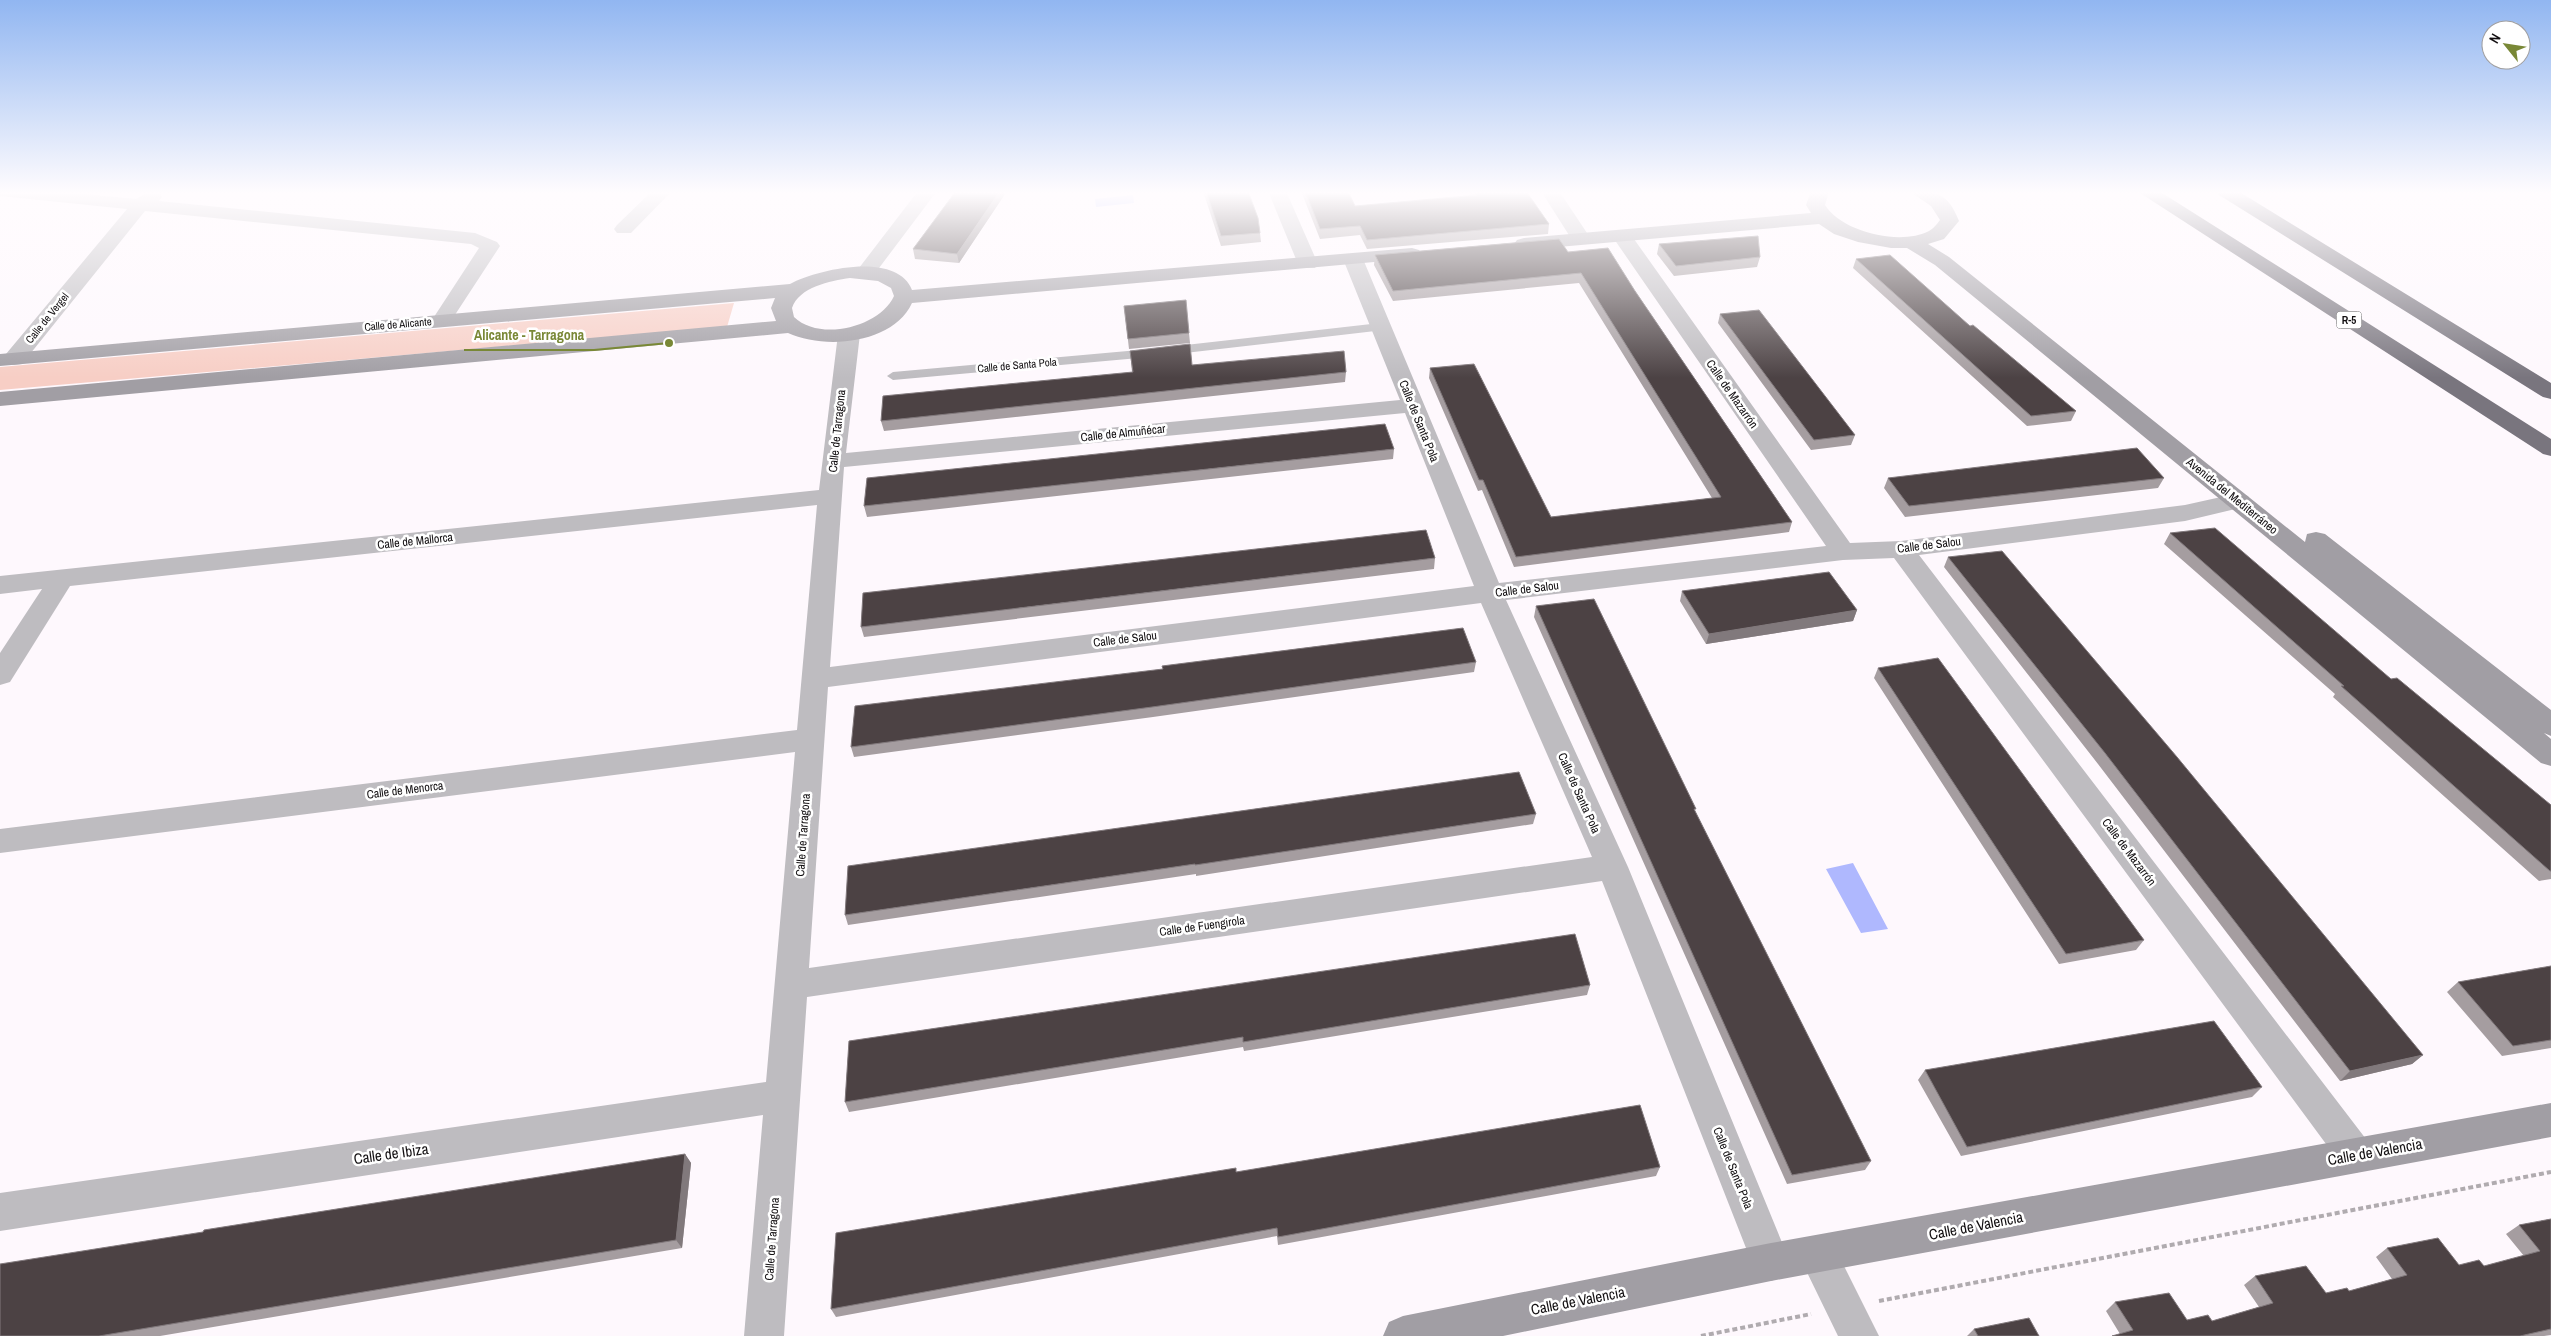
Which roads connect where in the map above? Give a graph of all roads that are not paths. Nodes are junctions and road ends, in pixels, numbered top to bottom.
1 (98, 253) edge
2 (485, 253) edge
3 (880, 253) edge
4 (1303, 253) edge
5 (1417, 253) edge
6 (1634, 253) edge
7 (1930, 253) edge
8 (1957, 253) edge
9 (2244, 253) edge
10 (2326, 253) edge
11 (1353, 259) junction
12 (1308, 264) junction
13 (866, 272) junction
14 (795, 290) junction
15 (906, 296) junction
16 (442, 320) junction
17 (791, 326) junction
18 (1380, 327) junction
19 (848, 334) junction
20 (7, 359) edge
21 (893, 376) dead end
22 (2551, 392) edge
23 (0, 399) edge
24 (1413, 405) junction
25 (2551, 449) edge
26 (833, 461) junction
27 (830, 496) junction
28 (2239, 501) junction
29 (1901, 549) junction
30 (1843, 552) junction
31 (62, 578) junction
32 (0, 585) edge
33 (1490, 593) junction
34 (0, 674) edge
35 (815, 679) junction
36 (2551, 725) edge
37 (810, 739) junction
38 (2551, 755) edge
39 (0, 841) edge
40 (1612, 867) junction
41 (792, 984) junction
42 (783, 1096) junction
43 (2551, 1120) edge
44 (2356, 1155) junction
45 (0, 1212) edge
46 (1818, 1256) junction
47 (1771, 1262) junction
48 (1852, 1321) edge
49 (764, 1336) edge
50 (1402, 1336) edge

1 - 20 street, Calle de Vergel
2 - 16 street
3 - 13 street
4 - 12 street
5 - 11 street
6 - 30 street, Calle de Mazarrón
7 - 28 street, Avenida del Mediterráneo
8 - 36 street, Avenida del Mediterráneo
9 - 25 highway, R-5
10 - 22 highway
11 - 12 street
11 - 18 street, Calle de Santa Pola
12 - 15 street
13 - 14 street
13 - 15 street
14 - 16 street, Calle de Alicante
14 - 17 street
15 - 19 street
16 - 20 street, Calle de Alicante
17 - 19 street
17 - 23 street
18 - 21 lane, Calle de Santa Pola
18 - 24 street, Calle de Santa Pola
19 - 26 street, Calle de Tarragona
24 - 26 street, Calle de Almuñécar
24 - 33 street, Calle de Santa Pola
26 - 27 street, Calle de Tarragona
27 - 31 street, Calle de Mallorca
27 - 35 street, Calle de Tarragona
28 - 29 street, Calle de Salou
28 - 38 street, Avenida del Mediterráneo
29 - 30 street, Calle de Salou
29 - 44 street, Calle de Mazarrón
30 - 33 street, Calle de Salou
31 - 32 street, Calle de Mallorca
31 - 34 street
33 - 35 street, Calle de Salou
33 - 40 street, Calle de Santa Pola
35 - 37 street, Calle de Tarragona
37 - 39 street, Calle de Menorca
37 - 41 street, Calle de Tarragona
40 - 41 street, Calle de Fuengirola
40 - 47 street, Calle de Santa Pola
41 - 42 street, Calle de Tarragona
42 - 45 street, Calle de Ibiza
42 - 49 street, Calle de Tarragona
43 - 44 street, Calle de Valencia
44 - 46 street, Calle de Valencia
46 - 47 street, Calle de Valencia
46 - 48 street
47 - 50 street, Calle de Valencia

